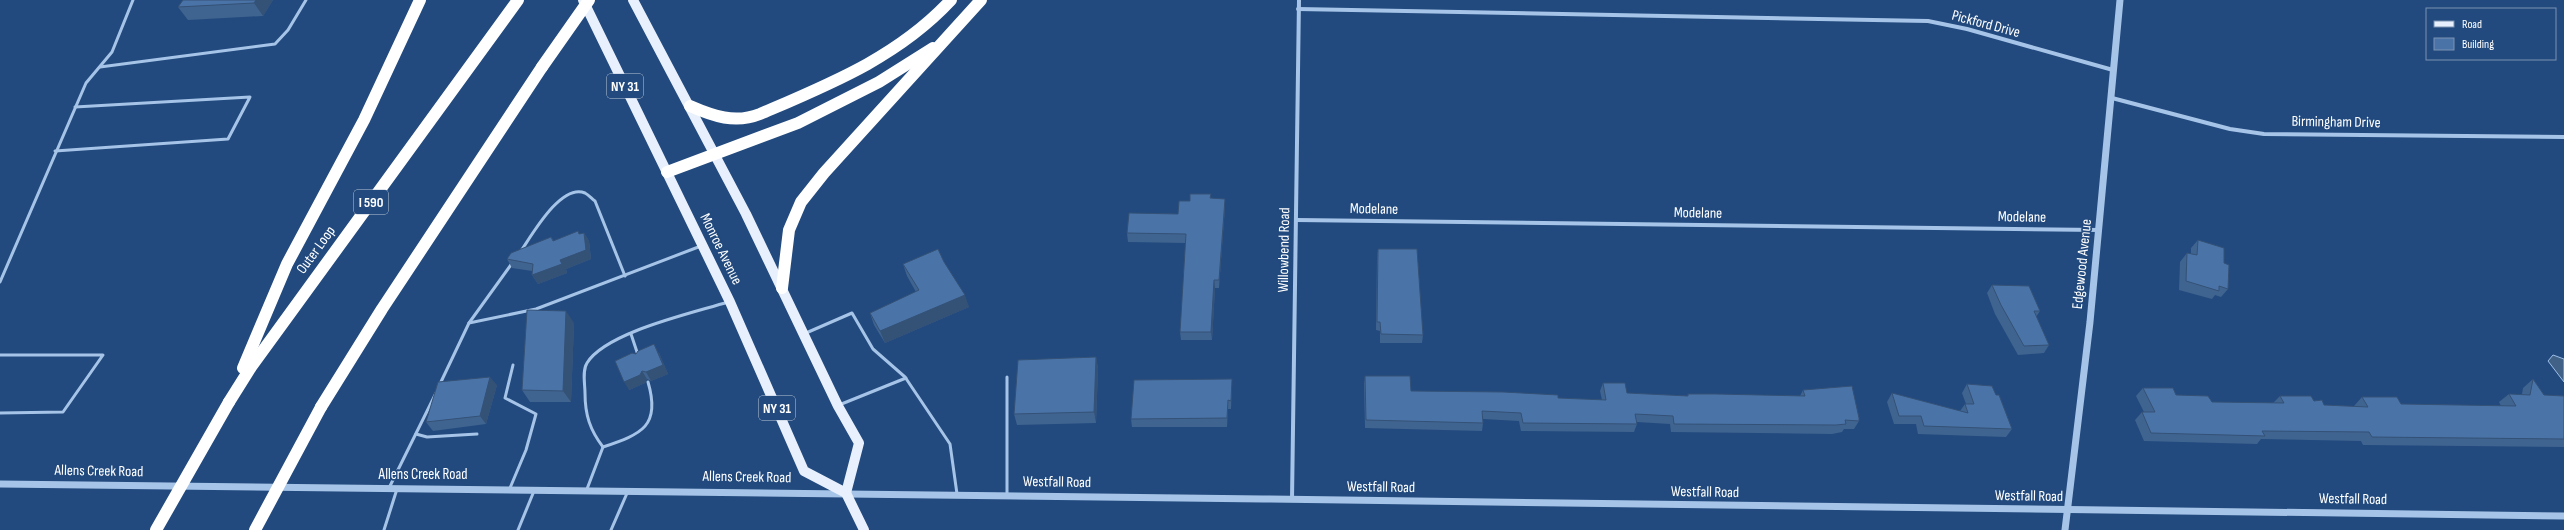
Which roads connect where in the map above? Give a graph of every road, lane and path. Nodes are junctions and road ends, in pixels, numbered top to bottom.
1 (133, 0) edge
2 (306, 0) edge
3 (420, 0) edge
4 (583, 0) edge
5 (589, 0) edge
6 (633, 0) edge
7 (951, 0) edge
8 (981, 0) edge
9 (1299, 0) edge
10 (2120, 0) edge
11 (516, 2) edge
12 (1298, 9) junction
13 (947, 39) junction
14 (100, 67) junction
15 (2113, 70) junction
16 (2112, 98) junction
17 (690, 106) junction
18 (75, 108) junction
19 (2564, 137) edge
20 (55, 152) junction
21 (715, 154) junction
22 (667, 172) junction
23 (1296, 220) junction
24 (2099, 230) junction
25 (702, 245) junction
26 (625, 276) junction
27 (0, 282) edge
28 (782, 288) junction
29 (730, 302) junction
30 (469, 323) junction
31 (630, 334) junction
32 (803, 334) junction
33 (0, 355) edge
34 (640, 360) edge
35 (513, 365) dead end
36 (1007, 376) dead end
37 (906, 378) junction
38 (648, 382) edge
39 (229, 402) junction
40 (838, 406) junction
41 (0, 413) edge
42 (416, 434) junction
43 (478, 434) dead end
44 (603, 447) junction
45 (0, 484) edge
46 (389, 488) junction
47 (397, 488) junction
48 (510, 488) junction
49 (535, 489) junction
50 (587, 489) junction
51 (628, 489) junction
52 (846, 493) junction
53 (958, 494) junction
54 (1007, 495) junction
55 (1292, 500) junction
56 (2066, 510) junction
57 (2564, 516) edge
58 (156, 530) edge
59 (255, 530) edge
60 (384, 530) edge
61 (518, 530) edge
62 (611, 530) edge
63 (864, 530) edge
64 (2064, 530) edge

1 - 14 lane
2 - 14 lane
3 - 39 highway
4 - 22 main road, Monroe Avenue / NY 31
5 - 59 highway, bridge
6 - 17 main road
7 - 17 highway
8 - 13 highway
9 - 12 street, Willowbend Road
10 - 15 street, Edgewood Avenue
11 - 39 highway, Outer Loop / I 590
12 - 15 street, Pickford Drive
12 - 23 street, Willowbend Road
13 - 21 highway
13 - 28 highway
14 - 18 lane
15 - 16 street, Edgewood Avenue
16 - 19 street, Birmingham Drive
16 - 24 street, Edgewood Avenue
17 - 21 main road
18 - 20 lane
18 - 20 lane
20 - 27 lane
21 - 22 highway
21 - 28 main road
22 - 25 main road, Monroe Avenue / NY 31
23 - 24 street, Modelane
23 - 55 street, Willowbend Road
24 - 56 street, Edgewood Avenue
25 - 26 lane
25 - 29 main road, Monroe Avenue / NY 31
26 - 30 lane
26 - 30 lane
28 - 32 main road
29 - 31 lane
29 - 52 main road, Monroe Avenue / NY 31
30 - 42 lane
31 - 34 lane
31 - 44 lane
32 - 37 lane
32 - 40 main road
33 - 41 lane
35 - 48 lane
36 - 54 lane
37 - 40 lane
37 - 53 lane
38 - 44 lane
39 - 58 highway, Outer Loop / I 590, bridge
40 - 52 main road
42 - 43 lane
42 - 46 lane
44 - 50 lane
45 - 46 street, Allens Creek Road
46 - 47 street, Allens Creek Road
47 - 48 street, Allens Creek Road
47 - 60 lane
48 - 49 street, Allens Creek Road
49 - 50 street, Allens Creek Road
49 - 61 lane
50 - 51 street, Allens Creek Road
51 - 52 street, Allens Creek Road
51 - 62 lane
52 - 53 street, Westfall Road
52 - 63 main road
53 - 54 street, Westfall Road
54 - 55 street, Westfall Road
55 - 56 street, Westfall Road
56 - 57 street, Westfall Road
56 - 64 street, Edgewood Avenue

